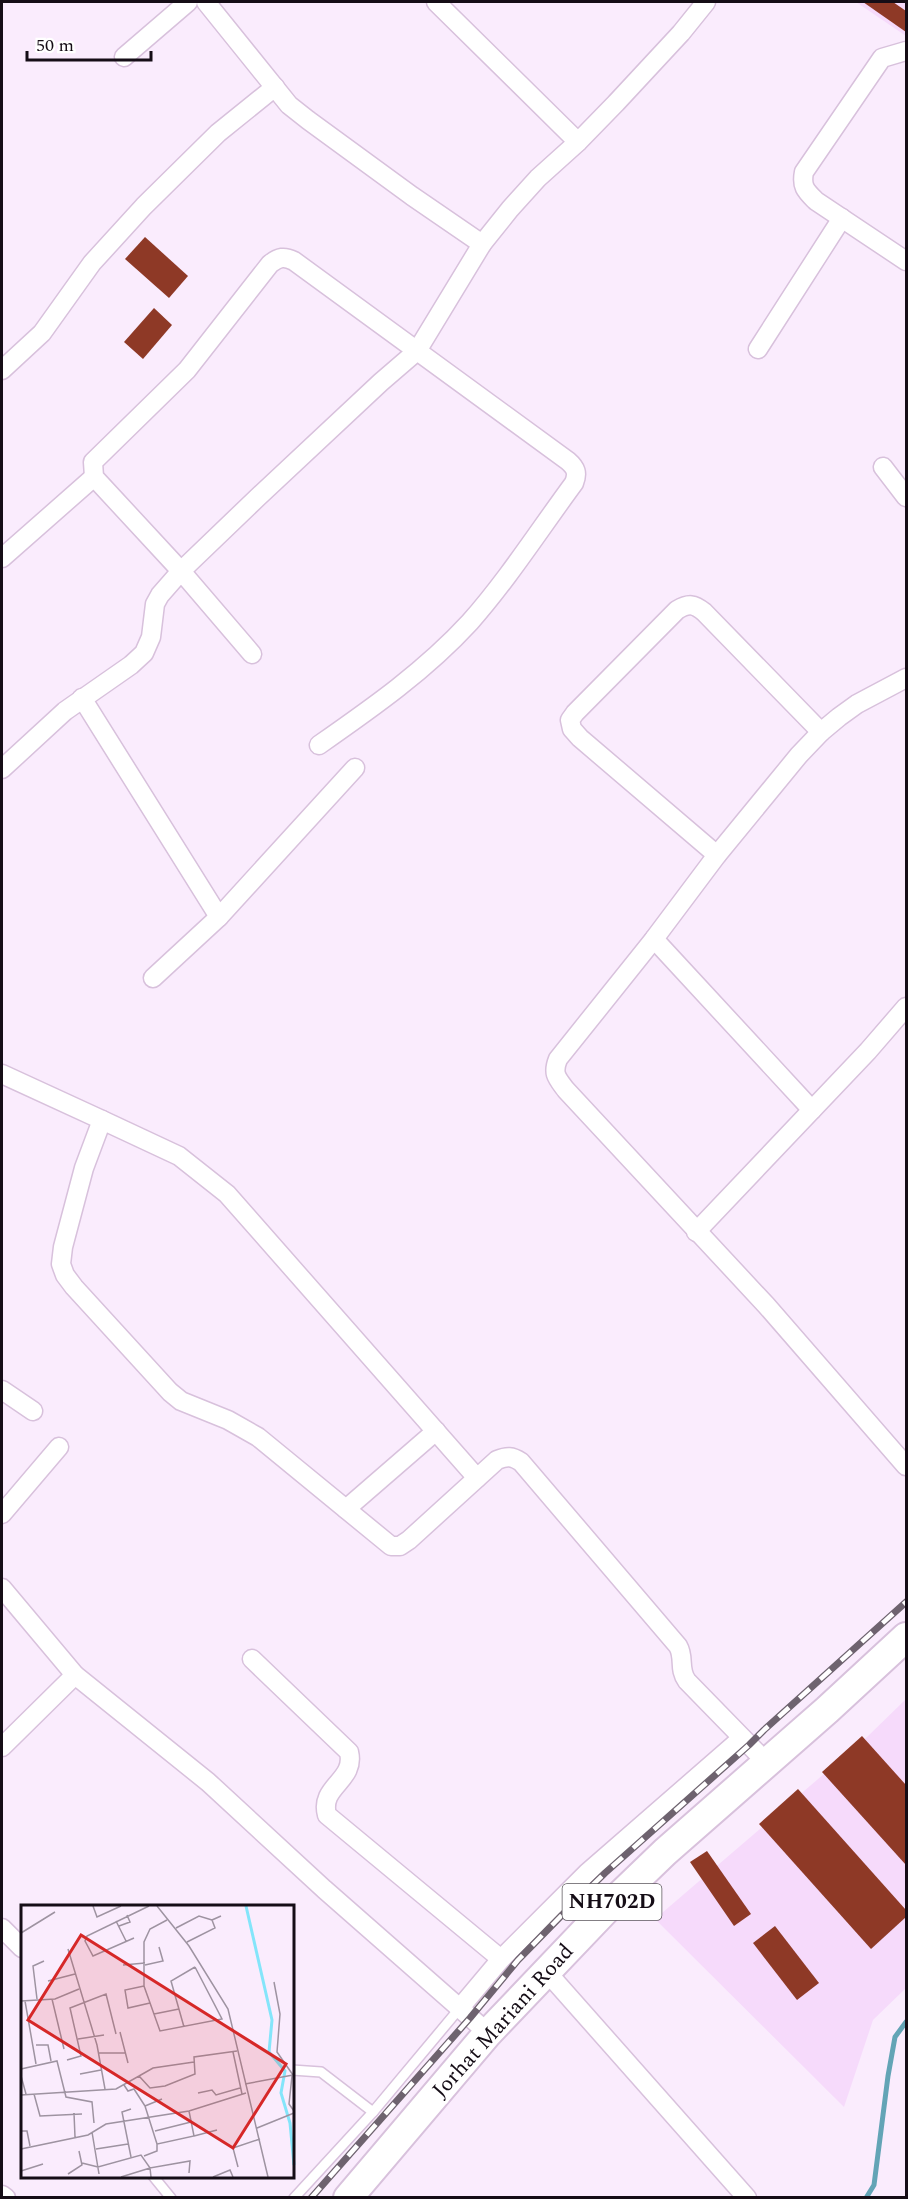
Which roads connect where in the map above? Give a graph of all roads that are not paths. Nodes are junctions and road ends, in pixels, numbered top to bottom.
1 (188, 2) edge
2 (206, 2) edge
3 (436, 2) edge
4 (705, 2) edge
5 (906, 51) edge
6 (124, 57) dead end
7 (275, 87) junction
8 (578, 142) junction
9 (842, 218) junction
10 (482, 244) junction
11 (906, 261) edge
12 (758, 349) dead end
13 (417, 351) junction
14 (2, 370) edge
15 (883, 467) dead end
16 (94, 477) junction
17 (906, 497) edge
18 (2, 558) edge
19 (181, 571) junction
20 (252, 654) dead end
21 (906, 678) edge
22 (82, 698) junction
23 (821, 732) junction
24 (319, 745) dead end
25 (355, 768) dead end
26 (2, 769) edge
27 (717, 855) junction
28 (219, 917) junction
29 (654, 939) junction
30 (153, 978) dead end
31 (906, 1006) edge
32 (2, 1074) edge
33 (812, 1110) junction
34 (102, 1120) junction
35 (696, 1232) junction
36 (2, 1390) edge
37 (33, 1411) dead end
38 (436, 1431) junction
39 (59, 1447) dead end
40 (906, 1466) edge
41 (477, 1478) junction
42 (346, 1509) junction
43 (2, 1514) edge
44 (2, 1588) edge
45 (906, 1637) edge
46 (252, 1659) dead end
47 (75, 1675) junction
48 (742, 1738) junction
49 (2, 1747) edge
50 (766, 1762) junction
51 (2, 1928) edge
52 (21, 1947) edge
53 (501, 1959) junction
54 (546, 1971) junction
55 (459, 2009) junction
56 (488, 2034) junction
57 (294, 2070) edge
58 (373, 2112) junction
59 (155, 2178) edge
60 (2, 2195) edge
61 (6, 2198) edge
62 (171, 2198) edge
63 (294, 2198) edge
64 (348, 2198) edge
65 (747, 2198) edge

1 - 6 street
2 - 7 street
3 - 8 street
4 - 8 street
5 - 9 street
7 - 10 street
7 - 14 street
8 - 10 street
9 - 11 street
9 - 12 street
10 - 13 street
13 - 16 street
13 - 19 street
13 - 24 street
15 - 17 street
16 - 18 street
16 - 19 street
19 - 20 street
19 - 22 street
21 - 23 street
22 - 26 street
22 - 28 street
23 - 27 street
23 - 27 street
25 - 28 street
27 - 29 street
28 - 30 street
29 - 33 street
29 - 35 street
31 - 33 street
32 - 34 street
33 - 35 street
34 - 38 street
34 - 42 street
35 - 40 street
36 - 37 street
38 - 41 street
38 - 42 street
39 - 43 street
41 - 42 street
41 - 48 street
44 - 47 street
45 - 50 highway, Jorhat Mariani Road / NH702D
46 - 53 street
47 - 49 street
47 - 55 street
48 - 50 street
48 - 53 street
50 - 54 highway, Jorhat Mariani Road / NH702D
51 - 52 street
53 - 55 street
54 - 56 highway, Jorhat Mariani Road / NH702D
54 - 65 street
55 - 56 street
55 - 58 lane
56 - 64 highway, Jorhat Mariani Road / NH702D
57 - 58 lane
58 - 63 lane
59 - 62 lane
60 - 61 street

